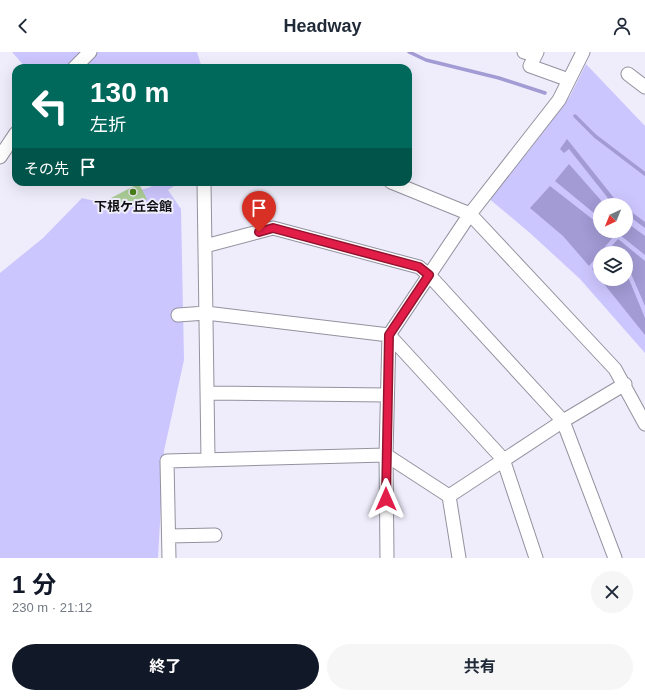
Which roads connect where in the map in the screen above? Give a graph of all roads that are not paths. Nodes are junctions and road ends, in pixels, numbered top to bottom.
1 (90, 52) edge
2 (583, 52) edge
3 (532, 53) edge
4 (78, 64) edge
5 (628, 74) dead end
6 (569, 80) junction
7 (644, 84) edge
8 (12, 139) edge
9 (0, 157) edge
10 (204, 186) edge
11 (400, 186) edge
12 (470, 214) junction
13 (205, 246) junction
14 (429, 275) junction
15 (206, 313) junction
16 (178, 315) dead end
17 (389, 335) junction
18 (625, 384) junction
19 (207, 394) junction
20 (388, 395) junction
21 (563, 421) junction
22 (645, 424) edge
23 (386, 455) junction
24 (208, 459) junction
25 (503, 459) junction
26 (449, 496) junction
27 (215, 535) dead end
28 (169, 536) junction
29 (169, 558) edge
30 (387, 558) edge
31 (459, 558) edge
32 (536, 558) edge
33 (615, 558) edge

1 - 4 street
2 - 6 street
3 - 6 street
5 - 7 street
6 - 12 street
8 - 9 street
10 - 13 street
11 - 12 street
12 - 14 street
12 - 18 street
13 - 14 street
13 - 15 street
14 - 17 street
14 - 21 street
15 - 16 street
15 - 17 street
15 - 19 street
17 - 20 street
17 - 25 street
18 - 21 street
18 - 22 street
19 - 20 street
19 - 24 street
20 - 23 street
21 - 25 street
21 - 33 street
23 - 24 street
23 - 26 street
23 - 30 street
24 - 28 street
25 - 26 street
25 - 32 street
26 - 31 street
27 - 28 street
28 - 29 street

